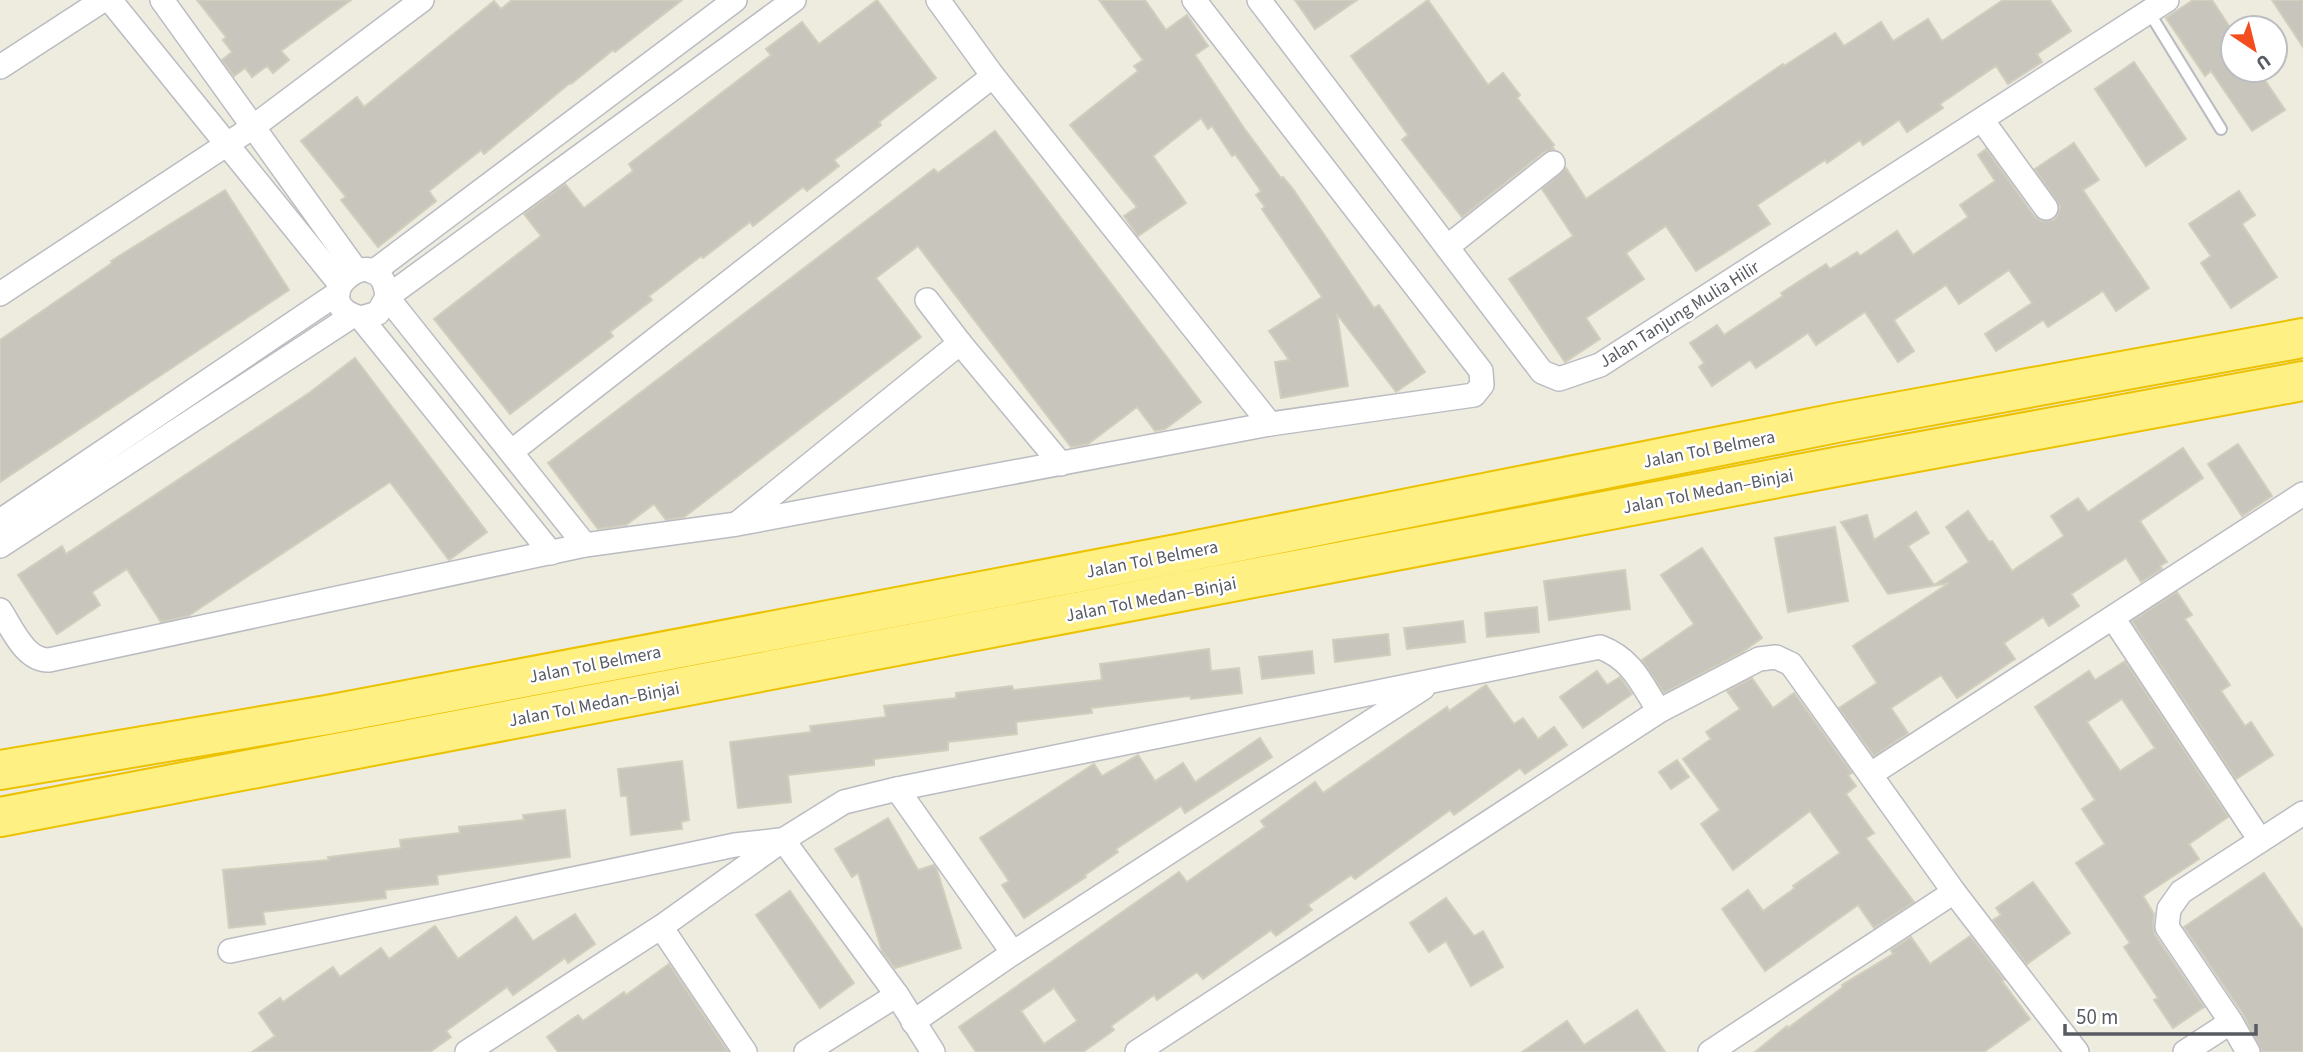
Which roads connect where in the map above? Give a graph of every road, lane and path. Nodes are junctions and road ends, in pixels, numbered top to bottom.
1 (103, 0) edge
2 (110, 0) edge
3 (162, 0) edge
4 (422, 0) edge
5 (735, 0) edge
6 (794, 0) edge
7 (938, 0) edge
8 (1194, 0) edge
9 (1259, 0) edge
10 (2158, 6) edge
11 (0, 67) edge
12 (993, 76) junction
13 (1982, 120) junction
14 (253, 127) junction
15 (2221, 129) dead end
16 (227, 145) junction
17 (1553, 163) dead end
18 (2046, 208) dead end
19 (1447, 247) junction
20 (352, 280) junction
21 (0, 294) edge
22 (387, 297) junction
23 (927, 299) dead end
24 (357, 317) junction
25 (2303, 338) edge
26 (960, 343) junction
27 (2303, 381) edge
28 (1270, 424) junction
29 (511, 452) junction
30 (1061, 464) junction
31 (2303, 494) edge
32 (0, 521) edge
33 (737, 524) junction
34 (585, 545) junction
35 (0, 546) edge
36 (551, 553) junction
37 (0, 611) edge
38 (2113, 618) junction
39 (1436, 680) junction
40 (1659, 711) junction
41 (0, 770) edge
42 (1871, 774) junction
43 (897, 789) junction
44 (2303, 813) edge
45 (0, 817) edge
46 (783, 840) junction
47 (2260, 840) junction
48 (1954, 892) junction
49 (661, 927) junction
50 (230, 951) dead end
51 (1013, 953) junction
52 (897, 995) junction
53 (913, 1022) junction
54 (2231, 1022) junction
55 (467, 1052) edge
56 (745, 1052) edge
57 (806, 1052) edge
58 (933, 1052) edge
59 (1137, 1052) edge
60 (1710, 1052) edge
61 (2077, 1052) edge
62 (2185, 1052) edge
63 (2248, 1052) edge

1 - 11 street
2 - 16 street
3 - 14 street
4 - 14 street
5 - 20 street
6 - 22 street
7 - 12 street
8 - 28 street
9 - 19 street, Jalan Tanjung Mulia Hilir
10 - 13 street, Jalan Tanjung Mulia Hilir
10 - 15 lane
12 - 28 street
12 - 29 street
13 - 18 street
13 - 19 street, Jalan Tanjung Mulia Hilir
14 - 16 street
14 - 20 street
16 - 20 street
16 - 21 street
17 - 19 street
20 - 22 street
20 - 24 street
20 - 32 street
22 - 24 street
22 - 29 street
23 - 26 street
24 - 35 street
24 - 36 street
25 - 41 highway, Jalan Tol Belmera
26 - 30 street
26 - 33 street
27 - 45 highway, Jalan Tol Medan–Binjai
28 - 30 street
29 - 34 street
30 - 33 street
31 - 38 street
33 - 34 street
34 - 36 street
36 - 37 street
38 - 42 street
38 - 47 street
39 - 40 street
39 - 43 street
39 - 51 street
40 - 42 street
40 - 59 street
42 - 48 street
43 - 46 street
43 - 51 street
44 - 47 street
46 - 49 street
46 - 50 street
46 - 52 street
47 - 54 street
48 - 60 street
48 - 61 street
49 - 55 street
49 - 56 street
51 - 53 street
52 - 53 street
52 - 57 street
53 - 58 street
54 - 62 street
54 - 63 street

